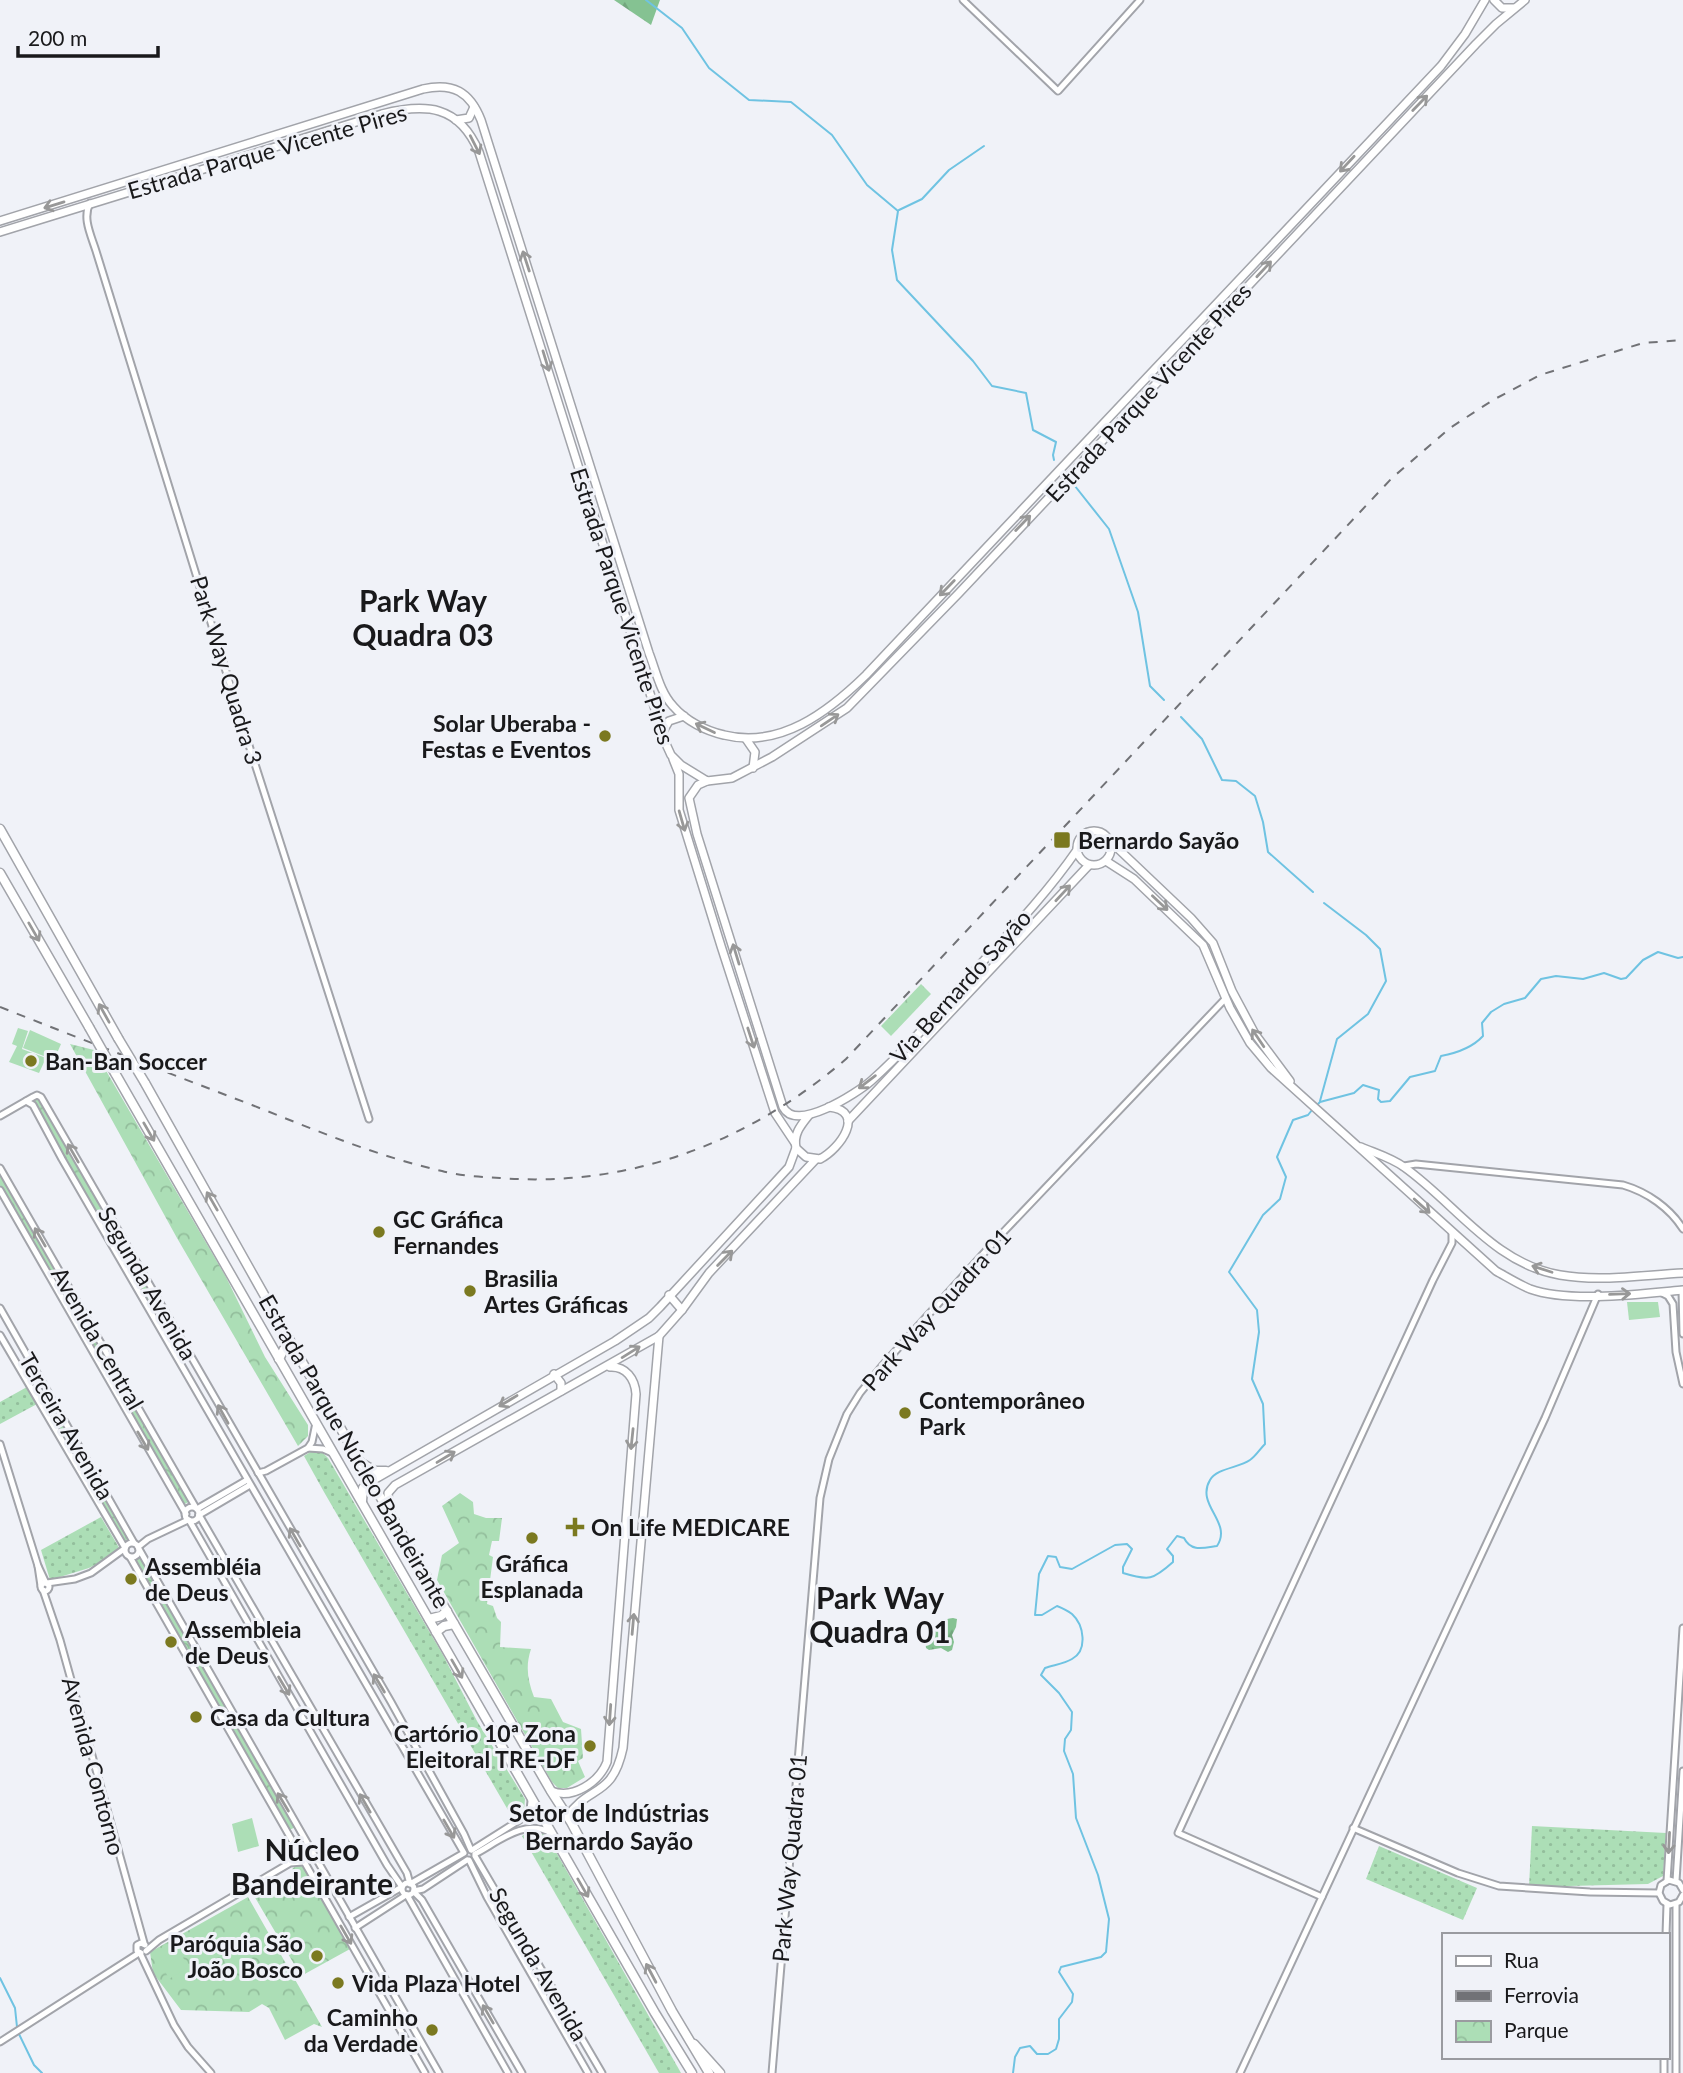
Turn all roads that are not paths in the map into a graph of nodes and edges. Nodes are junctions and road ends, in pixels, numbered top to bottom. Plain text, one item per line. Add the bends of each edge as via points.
1 (963, 0) edge
2 (1140, 0) edge
3 (1485, 0) edge
4 (1493, 0) edge
5 (1525, 0) edge
6 (1515, 8) junction
7 (423, 89) junction
8 (474, 106) junction
9 (426, 107) junction
10 (456, 120) junction
11 (205, 156) junction
12 (209, 166) junction
13 (91, 203) junction
14 (75, 209) junction
15 (87, 220) junction
16 (0, 222) edge
17 (0, 232) edge
18 (1280, 236) junction
19 (1288, 243) junction
20 (1272, 246) junction
21 (1279, 252) junction
22 (1001, 533) junction
23 (999, 549) junction
24 (983, 552) junction
25 (978, 571) junction
26 (684, 716) junction
27 (662, 733) junction
28 (746, 739) junction
29 (671, 755) junction
30 (752, 769) junction
31 (708, 780) junction
32 (0, 829) edge
33 (1110, 841) junction
34 (1077, 850) junction
35 (1106, 861) junction
36 (1089, 865) junction
37 (0, 873) edge
38 (1226, 998) junction
39 (1298, 1093) junction
40 (35, 1096) junction
41 (26, 1101) junction
42 (33, 1105) junction
43 (828, 1107) junction
44 (809, 1115) junction
45 (0, 1116) edge
46 (369, 1119) dead end
47 (848, 1121) junction
48 (796, 1145) junction
49 (1356, 1145) junction
50 (816, 1159) junction
51 (1404, 1166) junction
52 (0, 1168) edge
53 (1395, 1181) junction
54 (0, 1190) edge
55 (113, 1222) junction
56 (117, 1228) junction
57 (1683, 1229) edge
58 (104, 1231) junction
59 (1456, 1241) junction
60 (1683, 1273) edge
61 (1683, 1290) edge
62 (1659, 1292) junction
63 (1598, 1294) junction
64 (670, 1295) junction
65 (1589, 1295) junction
66 (158, 1300) junction
67 (1592, 1306) junction
68 (148, 1307) junction
69 (0, 1308) edge
70 (682, 1310) junction
71 (165, 1312) junction
72 (155, 1319) junction
73 (1683, 1334) edge
74 (0, 1335) edge
75 (659, 1336) junction
76 (294, 1348) junction
77 (104, 1349) junction
78 (94, 1355) junction
79 (279, 1359) junction
80 (567, 1367) junction
81 (606, 1367) junction
82 (554, 1374) junction
83 (577, 1382) junction
84 (44, 1384) junction
85 (1683, 1384) edge
86 (33, 1391) junction
87 (561, 1391) junction
88 (652, 1412) junction
89 (635, 1413) junction
90 (316, 1423) junction
91 (0, 1444) edge
92 (308, 1448) junction
93 (333, 1453) junction
94 (362, 1464) junction
95 (400, 1466) junction
96 (386, 1471) junction
97 (260, 1476) junction
98 (407, 1479) junction
99 (372, 1480) junction
100 (249, 1483) junction
101 (645, 1497) junction
102 (628, 1498) junction
103 (362, 1503) junction
104 (389, 1511) junction
105 (198, 1512) junction
106 (626, 1516) junction
107 (187, 1517) junction
108 (641, 1519) junction
109 (137, 1546) junction
110 (127, 1552) junction
111 (45, 1586) junction
112 (328, 1594) junction
113 (318, 1600) junction
114 (334, 1604) junction
115 (323, 1610) junction
116 (447, 1611) junction
117 (429, 1619) junction
118 (454, 1623) junction
119 (1683, 1628) edge
120 (436, 1632) junction
121 (270, 1637) junction
122 (261, 1646) junction
123 (277, 1649) junction
124 (266, 1655) junction
125 (614, 1669) junction
126 (629, 1670) junction
127 (613, 1681) junction
128 (628, 1686) junction
129 (229, 1707) junction
130 (219, 1714) junction
131 (236, 1718) junction
132 (1680, 1719) edge
133 (225, 1724) junction
134 (416, 1746) junction
135 (404, 1753) junction
136 (420, 1754) junction
137 (409, 1760) junction
138 (345, 1768) junction
139 (1683, 1771) edge
140 (349, 1775) junction
141 (337, 1778) junction
142 (592, 1782) junction
143 (551, 1791) junction
144 (597, 1793) junction
145 (531, 1797) junction
146 (567, 1817) junction
147 (298, 1827) junction
148 (507, 1827) junction
149 (1353, 1828) junction
150 (551, 1833) junction
151 (511, 1834) junction
152 (289, 1835) junction
153 (305, 1840) junction
154 (295, 1847) junction
155 (464, 1853) junction
156 (473, 1853) junction
157 (468, 1860) junction
158 (303, 1862) junction
159 (290, 1863) junction
160 (1667, 1881) junction
161 (1676, 1881) junction
162 (410, 1884) junction
163 (402, 1887) junction
164 (414, 1891) junction
165 (1683, 1892) edge
166 (1659, 1893) junction
167 (406, 1895) junction
168 (1321, 1897) junction
169 (1676, 1903) junction
170 (1667, 1904) junction
171 (356, 1912) junction
172 (349, 1917) junction
173 (362, 1922) junction
174 (355, 1928) junction
175 (1666, 1933) edge
176 (446, 1942) junction
177 (435, 1948) junction
178 (141, 1949) junction
179 (371, 1952) junction
180 (359, 1959) junction
181 (376, 1961) junction
182 (364, 1967) junction
183 (545, 1974) junction
184 (534, 1979) junction
185 (551, 1983) junction
186 (539, 1988) junction
187 (663, 2026) junction
188 (684, 2032) junction
189 (2, 2040) edge
190 (426, 2051) junction
191 (415, 2057) junction
192 (432, 2061) junction
193 (421, 2066) junction
194 (211, 2073) edge
195 (425, 2073) edge
196 (439, 2073) edge
197 (508, 2073) edge
198 (522, 2073) edge
199 (588, 2073) edge
200 (602, 2073) edge
201 (687, 2073) edge
202 (692, 2073) edge
203 (709, 2073) edge
204 (720, 2073) edge
205 (772, 2073) edge
206 (1240, 2073) edge
207 (1675, 2073) edge

1 - 2 street via 1058,91
3 -> 18 main road, Estrada Parque Vicente Pires via 1441,66
4 - 6 main road via 1502,8
5 - 6 main road, Estrada Parque Vicente Pires
19 -> 6 main road, Estrada Parque Vicente Pires
7 - 8 main road, Estrada Parque Vicente Pires via 446,86 462,93
7 - 9 main road
7 - 11 main road, Estrada Parque Vicente Pires
8 - 10 main road via 469,118
26 -> 8 main road, Estrada Parque Vicente Pires via 663,692 649,653
9 - 10 main road, Estrada Parque Vicente Pires
9 - 12 main road, Estrada Parque Vicente Pires via 360,120
10 -> 27 main road, Estrada Parque Vicente Pires via 479,152
11 - 12 main road
11 -> 16 main road, Estrada Parque Vicente Pires
12 - 13 main road, Estrada Parque Vicente Pires
13 - 14 main road, Estrada Parque Vicente Pires
13 - 15 street
14 - 15 street
14 - 17 main road, Estrada Parque Vicente Pires
15 - 46 street, Park Way Quadra 3
18 - 19 main road
18 - 20 main road, Estrada Parque Vicente Pires
19 - 21 main road, Estrada Parque Vicente Pires
20 - 21 main road
20 - 22 main road, Estrada Parque Vicente Pires
23 -> 21 main road, Estrada Parque Vicente Pires
22 - 23 main road via 996,543
22 - 24 main road, Estrada Parque Vicente Pires
23 - 25 main road, Estrada Parque Vicente Pires
24 - 25 main road via 986,557
24 -> 28 main road, Estrada Parque Vicente Pires via 840,700 796,727
30 -> 25 main road, Estrada Parque Vicente Pires via 847,708
26 - 27 main road via 669,721
28 -> 26 main road, Estrada Parque Vicente Pires via 713,733
27 - 29 main road, Estrada Parque Vicente Pires
28 - 30 main road via 755,752
29 - 31 main road, Estrada Parque Vicente Pires
29 -> 48 main road via 679,774 679,810 737,998 775,1113
30 - 31 main road, Estrada Parque Vicente Pires via 732,778
44 -> 31 main road via 791,1116 783,1107 697,834 690,798 698,785
76 -> 32 highway, Estrada Parque Núcleo Bandeirante, bridge
33 - 34 main road via 1098,831 1090,831 1078,842
33 - 35 main road
39 -> 33 main road via 1255,1034 1213,943
34 - 36 main road
34 -> 43 main road, Via Bernardo Sayão via 1058,877 887,1065 868,1083
35 - 36 main road
35 -> 38 main road via 1134,879 1203,945
47 -> 36 main road
37 -> 79 highway, Estrada Parque Núcleo Bandeirante, bridge
38 - 39 main road via 1260,1056
38 - 205 street, Park Way Quadra 01 via 882,1366 860,1392 839,1432 820,1498
39 - 49 main road
40 - 41 street
40 - 42 street, Segunda Avenida
55 -> 40 street, Segunda Avenida via 41,1097
41 - 42 street
41 - 45 street
42 - 58 street, Segunda Avenida
43 - 44 main road
43 - 47 main road via 838,1108
44 - 48 main road via 800,1126
47 - 50 main road via 840,1144
48 - 50 main road via 806,1157
48 - 64 main road via 789,1167
49 - 51 main road
49 - 53 main road
70 -> 50 main road via 709,1273
51 - 53 main road
51 - 57 street via 1623,1185 1667,1209
60 -> 51 main road via 1560,1275 1521,1262 1486,1239
77 -> 52 street, Avenida Central
53 -> 59 main road
54 - 78 street, Avenida Central
55 - 56 street, Segunda Avenida
55 - 58 street
56 - 58 street
56 - 66 street, Segunda Avenida
58 - 68 street, Segunda Avenida
59 - 65 main road via 1496,1271 1532,1289
59 - 168 street via 1423,1301 1178,1833
61 - 62 main road
61 - 73 street
63 -> 62 main road
62 - 85 street via 1673,1304
63 - 65 main road
63 - 67 street
64 - 70 main road
64 - 80 main road via 624,1336
65 - 67 street
66 - 68 street
66 - 71 street, Segunda Avenida
67 - 149 street via 1545,1418
68 - 72 street, Segunda Avenida
69 - 84 street, Terceira Avenida
70 - 75 main road
71 - 72 street
97 -> 71 street, Segunda Avenida
72 - 100 street, Segunda Avenida
74 - 86 street, Terceira Avenida
81 -> 75 main road
75 - 88 main road
76 - 79 highway via 284,1349
76 - 94 highway, Estrada Parque Núcleo Bandeirante
77 - 78 street
77 - 105 street, Avenida Central
78 -> 107 street, Avenida Central
79 - 90 highway, Estrada Parque Núcleo Bandeirante
80 - 82 main road
80 - 83 main road via 569,1378
81 - 83 main road
81 - 89 main road via 620,1368 634,1380
82 - 87 main road
82 -> 95 main road
83 - 87 main road
84 - 86 street
84 - 109 street, Terceira Avenida
86 - 110 street, Terceira Avenida
98 -> 87 main road
88 - 89 main road via 640,1408
88 - 101 main road
89 -> 102 main road
90 - 92 street
90 - 93 highway, Estrada Parque Núcleo Bandeirante
91 - 111 street, Avenida Contorno
92 - 93 street
92 - 97 street
93 - 103 highway, Estrada Parque Núcleo Bandeirante
94 - 96 highway
94 - 99 highway, Estrada Parque Núcleo Bandeirante
95 - 96 main road
95 - 98 main road
96 - 99 main road
97 - 100 street via 259,1485
97 - 100 street via 251,1473
112 -> 97 street, Segunda Avenida
98 - 104 main road via 388,1493
99 - 103 highway via 363,1488
99 - 104 highway, Estrada Parque Núcleo Bandeirante
100 - 105 street
100 - 113 street, Segunda Avenida
101 - 102 main road via 636,1502
101 - 108 main road
102 - 106 main road
103 - 117 highway, Estrada Parque Núcleo Bandeirante
104 - 116 highway, Estrada Parque Núcleo Bandeirante
105 - 107 street via 196,1520
105 - 107 street via 190,1508
105 - 121 street, Avenida Central
106 - 108 main road via 631,1512
106 - 125 main road
107 - 109 street
107 - 122 street, Avenida Central
126 -> 108 main road
109 - 110 street via 127,1544
109 - 110 street via 136,1555
109 - 129 street, Terceira Avenida
110 - 111 street via 91,1573
110 - 130 street, Terceira Avenida
111 - 178 street, Avenida Contorno
112 - 113 street
112 - 114 street, Segunda Avenida
113 - 115 street, Segunda Avenida
114 - 115 street
134 -> 114 street, Segunda Avenida
115 - 135 street, Segunda Avenida
116 - 117 highway
116 - 118 highway, Estrada Parque Núcleo Bandeirante
117 - 120 highway, Estrada Parque Núcleo Bandeirante
118 - 120 highway
118 - 143 highway, Estrada Parque Núcleo Bandeirante
119 - 132 street
120 -> 145 highway, Estrada Parque Núcleo Bandeirante
121 - 122 street via 269,1643
121 - 123 street, Avenida Central
122 - 124 street, Avenida Central
123 - 124 street
123 - 138 street, Avenida Central
124 -> 141 street, Avenida Central
125 - 126 main road
125 - 127 main road
126 - 128 main road
127 - 128 main road
127 -> 142 main road via 607,1762
128 - 144 main road via 621,1758 609,1783
129 - 130 street
129 - 131 street, Terceira Avenida
130 - 133 street, Terceira Avenida
131 - 133 street
147 -> 131 street, Terceira Avenida
132 -> 160 street
133 - 152 street, Terceira Avenida
134 - 135 street
134 - 136 street, Segunda Avenida
135 - 137 street, Segunda Avenida
136 - 137 street
136 - 156 street, Segunda Avenida
137 -> 155 street, Segunda Avenida
138 - 140 street, Avenida Central
138 - 141 street
139 - 161 street
140 - 141 street
162 -> 140 street, Avenida Central
141 - 163 street, Avenida Central
142 - 143 main road via 566,1794
142 - 144 main road via 590,1787
143 - 146 highway, Estrada Parque Núcleo Bandeirante
144 - 146 main road via 575,1806
145 - 148 street via 528,1813
145 - 150 highway, Estrada Parque Núcleo Bandeirante
188 -> 146 highway, Estrada Parque Núcleo Bandeirante
147 - 152 street
147 - 153 street, Terceira Avenida
148 - 151 street
148 - 156 street
149 - 166 street via 1499,1886
149 - 168 street
150 - 151 street via 533,1827
150 -> 187 highway, Estrada Parque Núcleo Bandeirante
151 - 156 street
152 - 154 street, Terceira Avenida
153 - 154 street via 300,1839
153 - 172 street, Terceira Avenida
154 - 158 street, Terceira Avenida
154 - 159 street
155 - 156 street
155 - 157 street, Segunda Avenida
155 - 162 street
156 - 157 street
156 - 183 street, Segunda Avenida
157 - 164 street
157 - 184 street, Segunda Avenida
158 - 159 street
158 -> 180 street, Terceira Avenida
159 - 178 street
160 - 161 street
160 - 166 street
161 - 165 street
162 - 163 street
162 - 164 street, Avenida Central
163 - 167 street, Avenida Central
163 - 171 street
164 - 167 street
164 - 176 street
165 - 169 street
166 - 170 street
167 - 173 street
167 - 177 street
168 - 206 street
169 - 170 street
169 - 207 street
170 - 175 street
171 - 172 street
171 - 173 street
172 - 174 street, Terceira Avenida
173 - 174 street
174 - 179 street, Terceira Avenida
176 - 177 street
198 -> 176 street
177 - 197 street
178 - 189 street
178 - 194 street, Avenida Contorno via 179,2033
179 - 180 street
179 - 181 street, Terceira Avenida
180 - 182 street, Terceira Avenida
181 - 182 street
181 - 190 street, Terceira Avenida
182 - 191 street, Terceira Avenida
183 - 184 street
183 - 185 street, Segunda Avenida
184 - 186 street, Segunda Avenida
185 - 186 street
185 - 200 street, Segunda Avenida
186 - 199 street, Segunda Avenida
187 - 201 highway
187 - 202 highway, Estrada Parque Núcleo Bandeirante
188 - 203 highway, Estrada Parque Núcleo Bandeirante
188 - 204 highway
190 - 191 street
190 - 192 street, Terceira Avenida
191 - 193 street, Terceira Avenida
192 - 193 street
192 - 196 street, Terceira Avenida
193 - 195 street, Terceira Avenida

